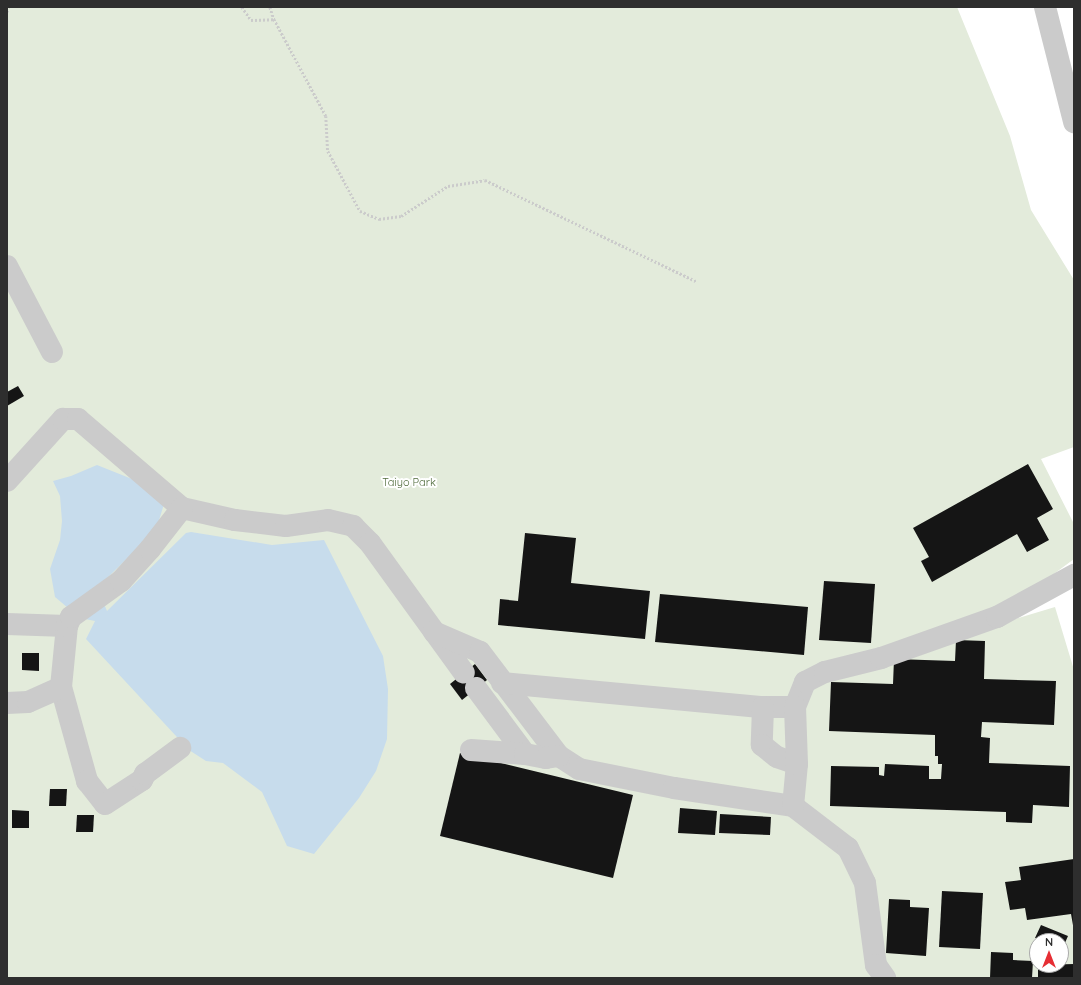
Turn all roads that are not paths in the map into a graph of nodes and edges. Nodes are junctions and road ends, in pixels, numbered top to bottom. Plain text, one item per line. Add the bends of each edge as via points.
1 (1045, 7) edge
2 (1074, 122) edge
3 (7, 266) edge
4 (52, 352) dead end
5 (7, 481) edge
6 (182, 508) junction
7 (1074, 575) edge
8 (69, 622) junction
9 (7, 624) edge
10 (434, 632) junction
11 (502, 683) junction
12 (61, 687) junction
13 (7, 703) edge
14 (763, 707) junction
15 (795, 707) junction
16 (180, 748) dead end
17 (470, 750) dead end
18 (524, 754) junction
19 (559, 756) junction
20 (797, 764) junction
21 (793, 806) junction
22 (886, 978) edge

1 - 2 street
3 - 4 street
5 - 6 street via 64,419 78,419
6 - 8 street via 150,549 121,580
6 - 10 street via 235,520 286,526 328,520 353,526 370,543
7 - 15 street via 997,617 881,658 825,672 805,682
8 - 9 street via 43,627
8 - 12 street
10 - 11 street via 480,652
10 - 18 street
11 - 14 street
11 - 19 street
12 - 13 street via 28,702
12 - 16 street via 87,781 105,804 142,780 145,774
14 - 15 street
14 - 20 street via 762,745 777,757
15 - 20 street
17 - 18 street
18 - 19 street via 546,758
19 - 21 street via 579,769 674,788
20 - 21 street
21 - 22 street via 848,848 865,883 876,965

